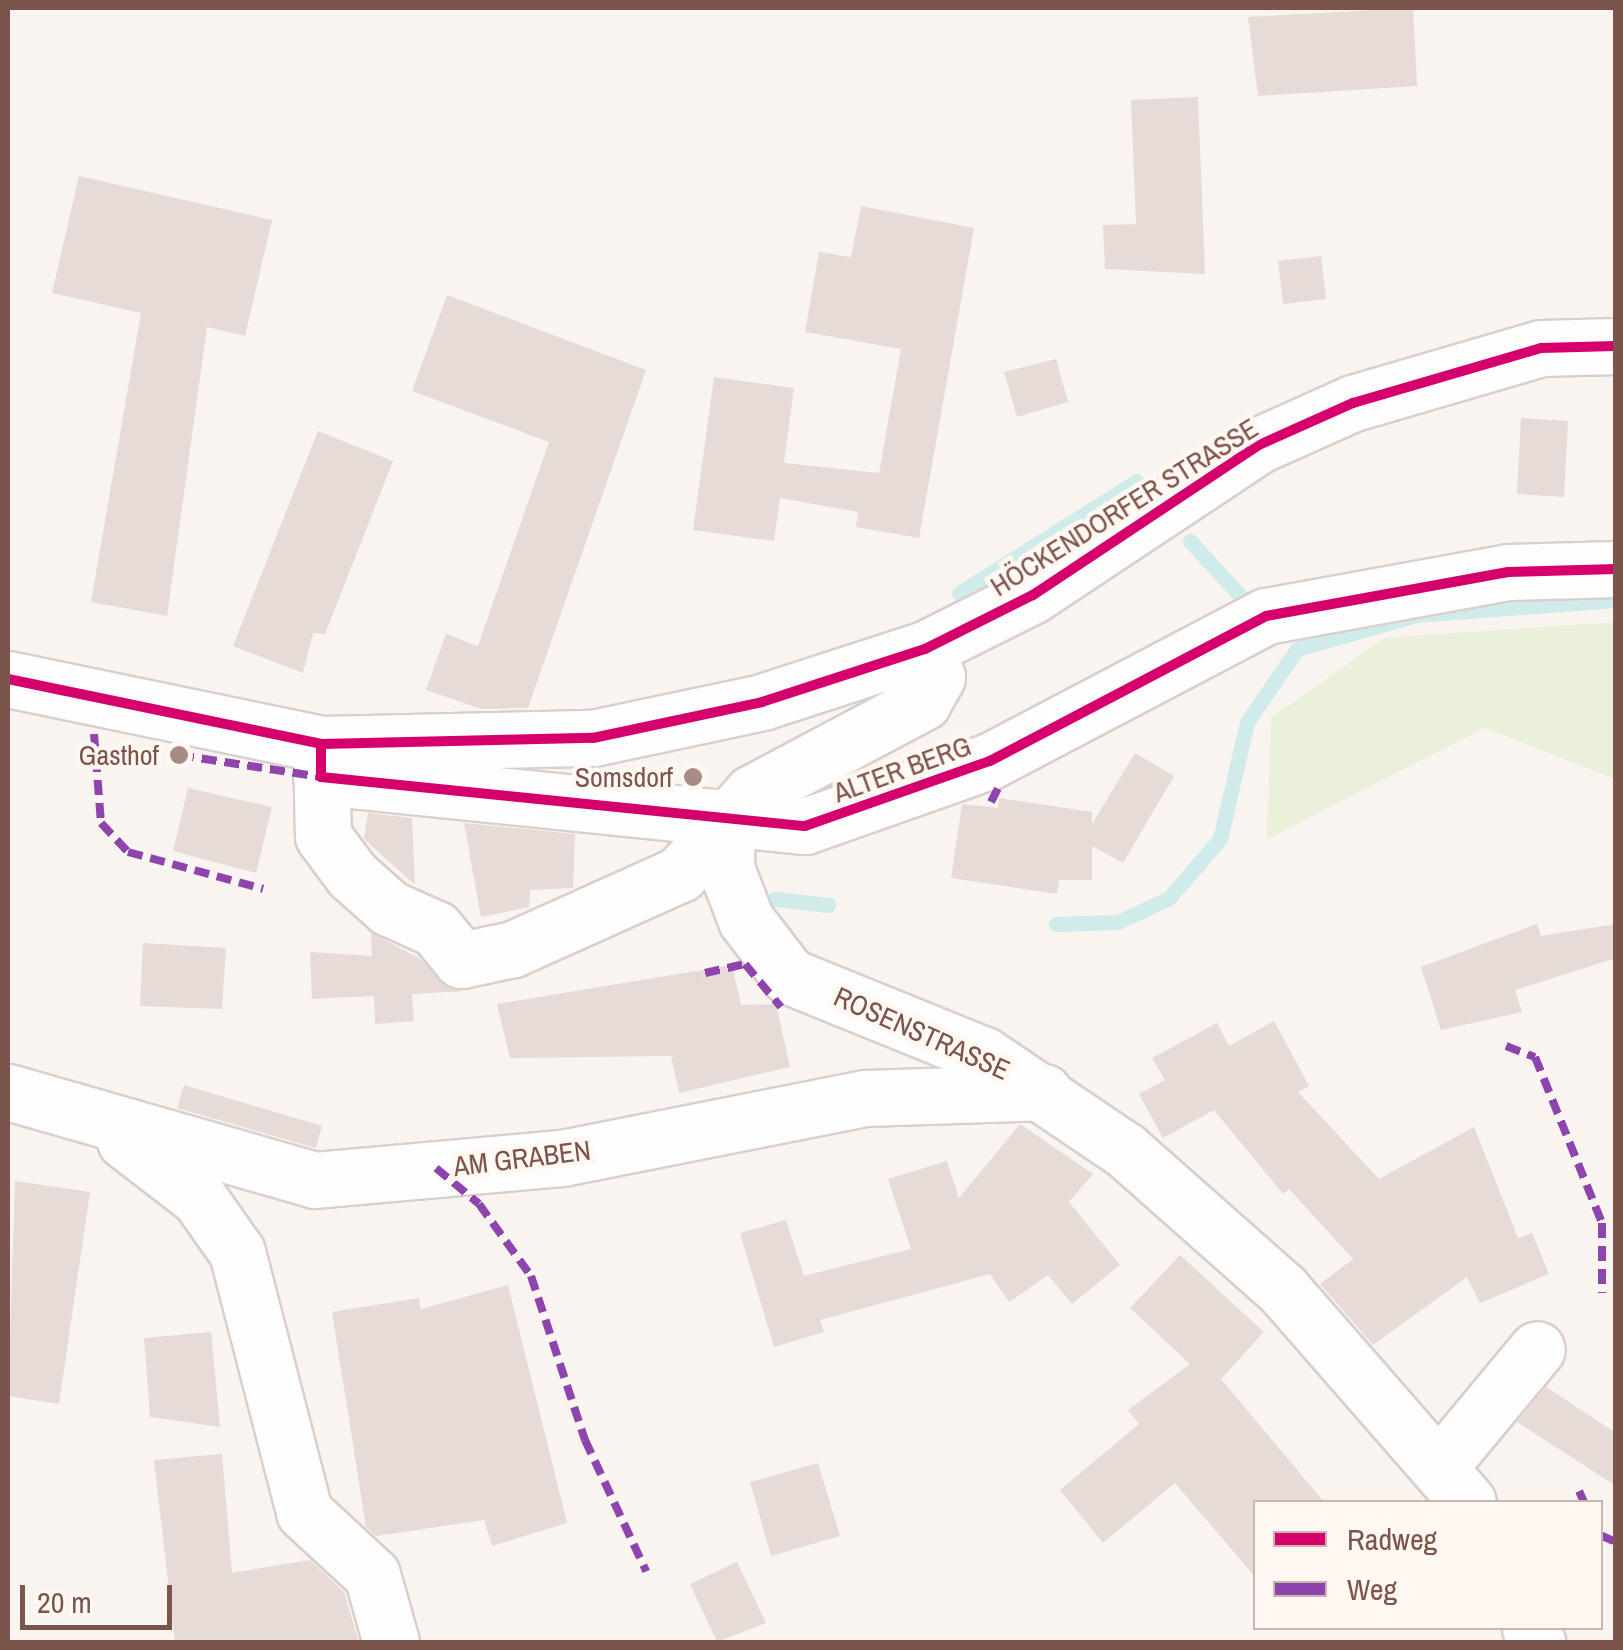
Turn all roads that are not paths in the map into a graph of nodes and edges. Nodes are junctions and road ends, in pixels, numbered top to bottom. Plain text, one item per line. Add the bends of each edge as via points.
1 (1616, 346) edge
2 (1616, 570) edge
3 (925, 649) junction
4 (8, 678) edge
5 (321, 760) junction
6 (727, 820) junction
7 (8, 1092) edge
8 (1044, 1092) junction
9 (94, 1117) junction
10 (1537, 1349) dead end
11 (1454, 1485) edge
12 (391, 1642) edge

1 - 3 street, HÖCKENDORFER STRASSE via 1542,348 1337,410 1259,444 1033,596
2 - 6 street, ALTER BERG via 1508,572 1266,616 929,788 806,826
3 - 5 street, HÖCKENDORFER STRASSE via 762,702 593,738
3 - 6 street via 937,677 922,702 789,770
4 - 5 street, HÖCKENDORFER STRASSE
5 - 6 street, ALTER BERG
5 - 6 street via 323,836 352,875 389,908 436,929 461,960 635,899 680,874
6 - 8 street, ROSENSTRASSE via 726,868 746,920 789,976 984,1055
7 - 9 street, AM GRABEN
8 - 9 street, AM GRABEN via 866,1098 562,1158 315,1180
8 - 11 street, ROSENSTRASSE via 1158,1176 1283,1290
9 - 12 street via 199,1198 237,1252 304,1512 372,1575
10 - 11 street

